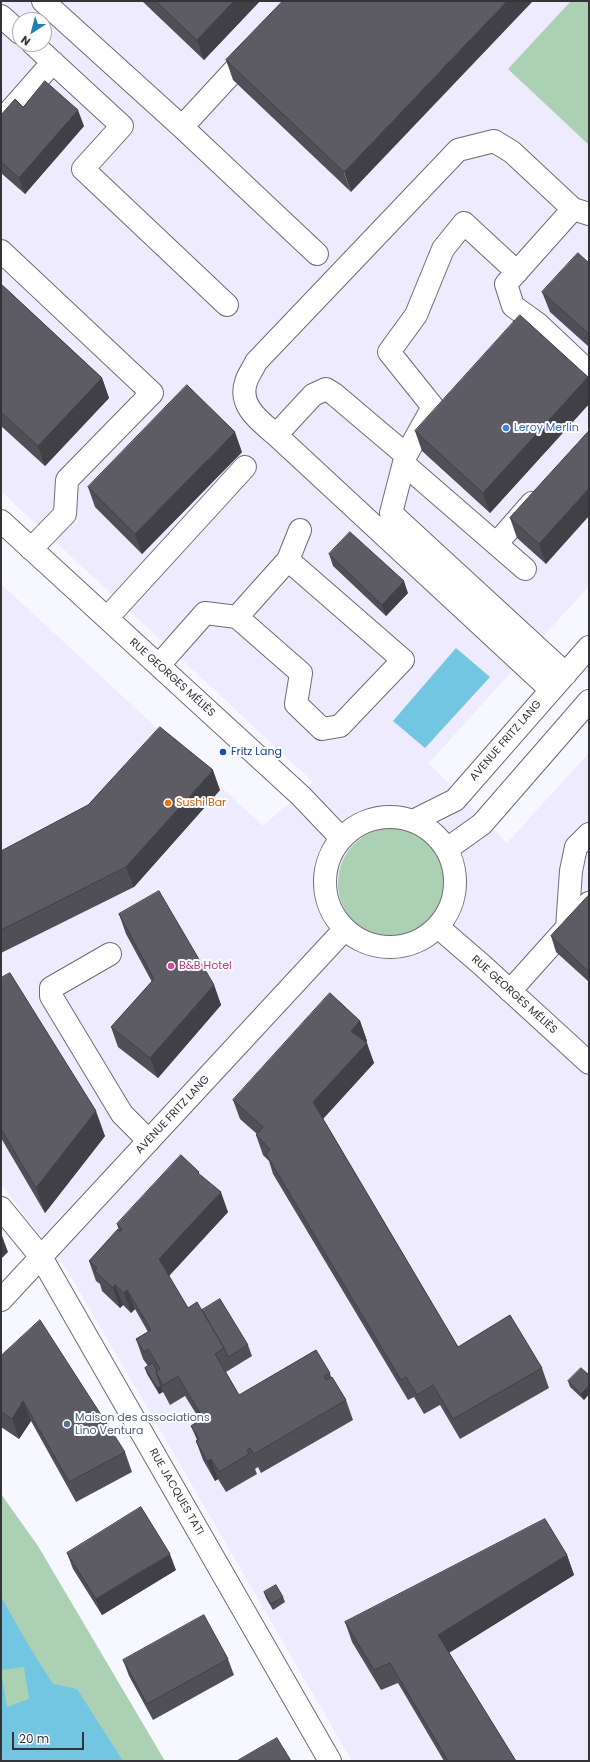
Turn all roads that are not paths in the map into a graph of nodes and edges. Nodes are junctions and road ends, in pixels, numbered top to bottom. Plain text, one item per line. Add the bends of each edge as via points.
1 (43, 1) edge
2 (1, 16) edge
3 (12, 26) edge
4 (266, 35) edge
5 (41, 52) edge
6 (52, 62) junction
7 (1, 121) edge
8 (182, 127) junction
9 (581, 211) edge
10 (1, 251) edge
11 (317, 254) dead end
12 (517, 272) junction
13 (227, 304) dead end
14 (589, 372) edge
15 (276, 435) junction
16 (405, 460) junction
17 (245, 467) dead end
18 (543, 491) edge
19 (1, 521) edge
20 (300, 530) dead end
21 (497, 543) junction
22 (31, 549) junction
23 (288, 560) junction
24 (525, 569) dead end
25 (237, 617) junction
26 (106, 618) junction
27 (589, 647) edge
28 (159, 665) junction
29 (566, 674) junction
30 (551, 690) junction
31 (589, 701) edge
32 (413, 821) junction
33 (589, 834) edge
34 (341, 838) junction
35 (447, 849) junction
36 (589, 903) edge
37 (438, 928) junction
38 (567, 928) junction
39 (344, 930) junction
40 (110, 954) dead end
41 (510, 990) junction
42 (589, 1063) edge
43 (149, 1141) junction
44 (1, 1208) edge
45 (41, 1257) junction
46 (1, 1300) edge
47 (330, 1761) edge

1 - 8 street
2 - 3 street
4 - 8 street
5 - 6 street
6 - 7 street
6 - 13 street via 122,126 83,169
8 - 11 street
9 - 12 street
9 - 15 street via 512,152 494,141 458,150 256,362 245,383 245,401 255,418
10 - 22 street via 152,393 67,480 64,514
12 - 14 street via 506,284 513,306 538,324
12 - 16 street via 464,223 443,249 416,315 389,352 433,407
15 - 16 street via 313,395 326,389
15 - 30 street
16 - 21 street
16 - 29 street via 391,513
17 - 26 street
18 - 21 street
19 - 22 street, RUE GEORGES MÉLIÈS
20 - 23 street
21 - 24 street
22 - 26 street, RUE GEORGES MÉLIÈS
23 - 25 street
23 - 25 street via 403,660 340,726 322,729 296,704 301,673
25 - 28 street via 206,613
26 - 28 street, RUE GEORGES MÉLIÈS
27 - 29 street, AVENUE FRITZ LANG
28 - 34 street, RUE GEORGES MÉLIÈS via 301,796
29 - 30 street, AVENUE FRITZ LANG
30 - 32 street, AVENUE FRITZ LANG via 455,800
31 - 35 street via 482,824
32 - 34 street via 394,816 374,818 356,825
32 - 35 street via 432,832
33 - 38 street via 576,847 571,871
34 - 39 street via 330,854 324,874 325,894 332,914
35 - 37 street via 454,869 455,890 450,910
36 - 38 street
37 - 39 street via 422,940 402,947 381,948 362,942
37 - 41 street, RUE GEORGES MÉLIÈS
38 - 41 street
39 - 43 street, AVENUE FRITZ LANG
40 - 43 street via 51,988 51,996 122,1114
41 - 42 street, RUE GEORGES MÉLIÈS
43 - 45 street, AVENUE FRITZ LANG
44 - 45 street, RUE JACQUES TATI
45 - 46 street, AVENUE FRITZ LANG
45 - 47 street, RUE JACQUES TATI

